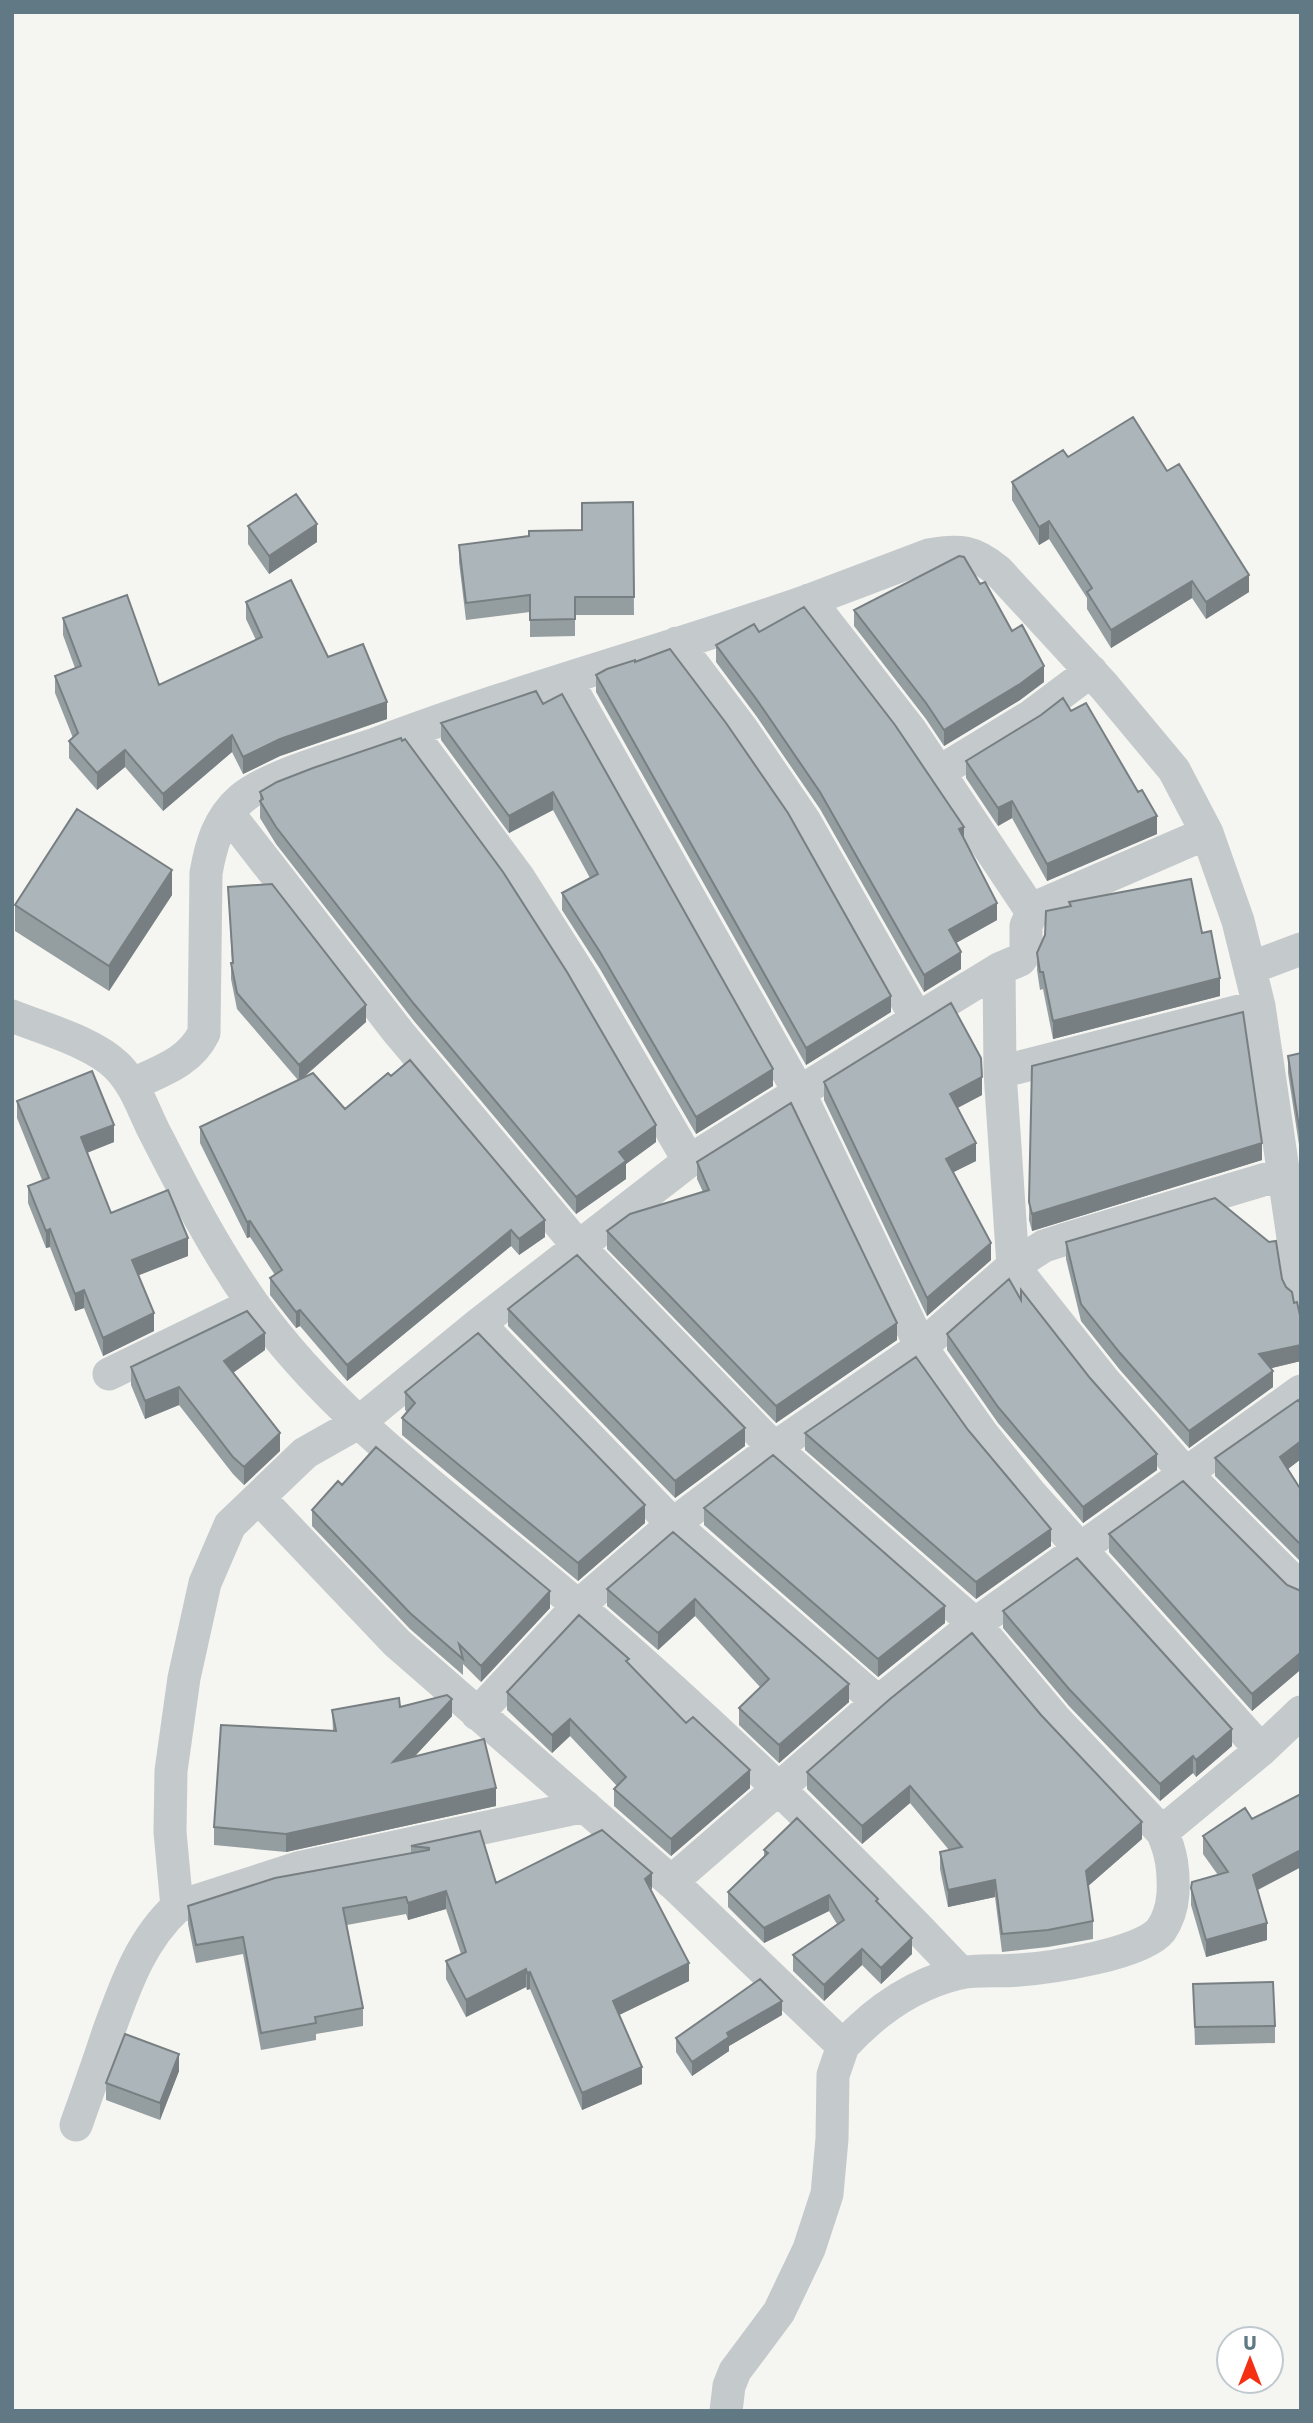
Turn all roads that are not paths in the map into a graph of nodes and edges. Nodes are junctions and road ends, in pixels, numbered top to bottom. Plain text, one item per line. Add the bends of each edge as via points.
1 (809, 600) junction
2 (677, 643) junction
3 (1091, 671) junction
4 (566, 678) junction
5 (410, 731) junction
6 (939, 772) junction
7 (228, 813) junction
8 (1207, 833) junction
9 (1032, 912) junction
10 (1301, 949) edge
11 (1250, 968) junction
12 (999, 969) junction
13 (1259, 1006) junction
14 (12, 1016) edge
15 (917, 1019) junction
16 (1000, 1072) junction
17 (133, 1084) junction
18 (799, 1092) junction
19 (689, 1161) junction
20 (1283, 1174) junction
21 (578, 1246) junction
22 (1013, 1266) junction
23 (1301, 1292) edge
24 (253, 1304) junction
25 (479, 1324) junction
26 (921, 1347) junction
27 (109, 1374) dead end
28 (1301, 1391) edge
29 (358, 1423) junction
30 (774, 1448) junction
31 (1186, 1474) junction
32 (259, 1498) junction
33 (673, 1524) junction
34 (1081, 1548) junction
35 (1301, 1589) edge
36 (578, 1606) junction
37 (975, 1624) junction
38 (878, 1702) junction
39 (1301, 1712) edge
40 (477, 1714) junction
41 (1261, 1750) junction
42 (779, 1787) junction
43 (585, 1806) junction
44 (1162, 1832) junction
45 (671, 1882) junction
46 (177, 1907) junction
47 (961, 1973) junction
48 (843, 2046) junction
49 (76, 2125) dead end
50 (726, 2411) edge

1 - 2 street
1 - 3 street via 929,555 965,552 998,570
1 - 6 street
2 - 4 street
2 - 15 street via 804,820
3 - 6 street via 1031,716
3 - 8 street via 1174,771
4 - 5 street
4 - 18 street
5 - 7 street via 275,780 243,797
5 - 19 street via 519,878
6 - 9 street
7 - 17 street via 213,840 206,873 204,1033 178,1063
7 - 21 street via 399,1034
8 - 9 street via 1063,893
8 - 11 street
9 - 12 street via 1026,926 1025,955
10 - 11 street
11 - 13 street
12 - 15 street
12 - 16 street
13 - 16 street
13 - 20 street
14 - 17 street via 97,1051
15 - 18 street
16 - 22 street
17 - 24 street via 205,1229
18 - 19 street
18 - 26 street
19 - 21 street
20 - 22 street via 1044,1246
20 - 23 street
21 - 25 street
21 - 30 street
22 - 26 street
22 - 31 street
24 - 27 street
24 - 29 street
25 - 29 street
25 - 33 street
26 - 30 street
26 - 34 street via 983,1435
28 - 31 street
29 - 32 street via 305,1453
29 - 36 street
30 - 33 street
30 - 37 street
31 - 34 street
31 - 35 street
32 - 40 street via 397,1643
32 - 46 street via 230,1525 205,1583 184,1678 172,1771 170,1832
33 - 36 street
33 - 38 street
34 - 37 street
34 - 41 street
36 - 40 street
36 - 42 street
37 - 38 street
37 - 44 street via 1055,1719
38 - 42 street
39 - 41 street
40 - 43 street
41 - 44 street
42 - 45 street
42 - 47 street
43 - 45 street
43 - 46 street via 298,1868
44 - 47 street via 1171,1851 1172,1899 1161,1930 1150,1940 1077,1961
45 - 48 street
46 - 49 street via 136,1960
47 - 48 street via 894,2001 864,2022
48 - 50 street via 833,2074 827,2194 809,2249 779,2312 735,2371

